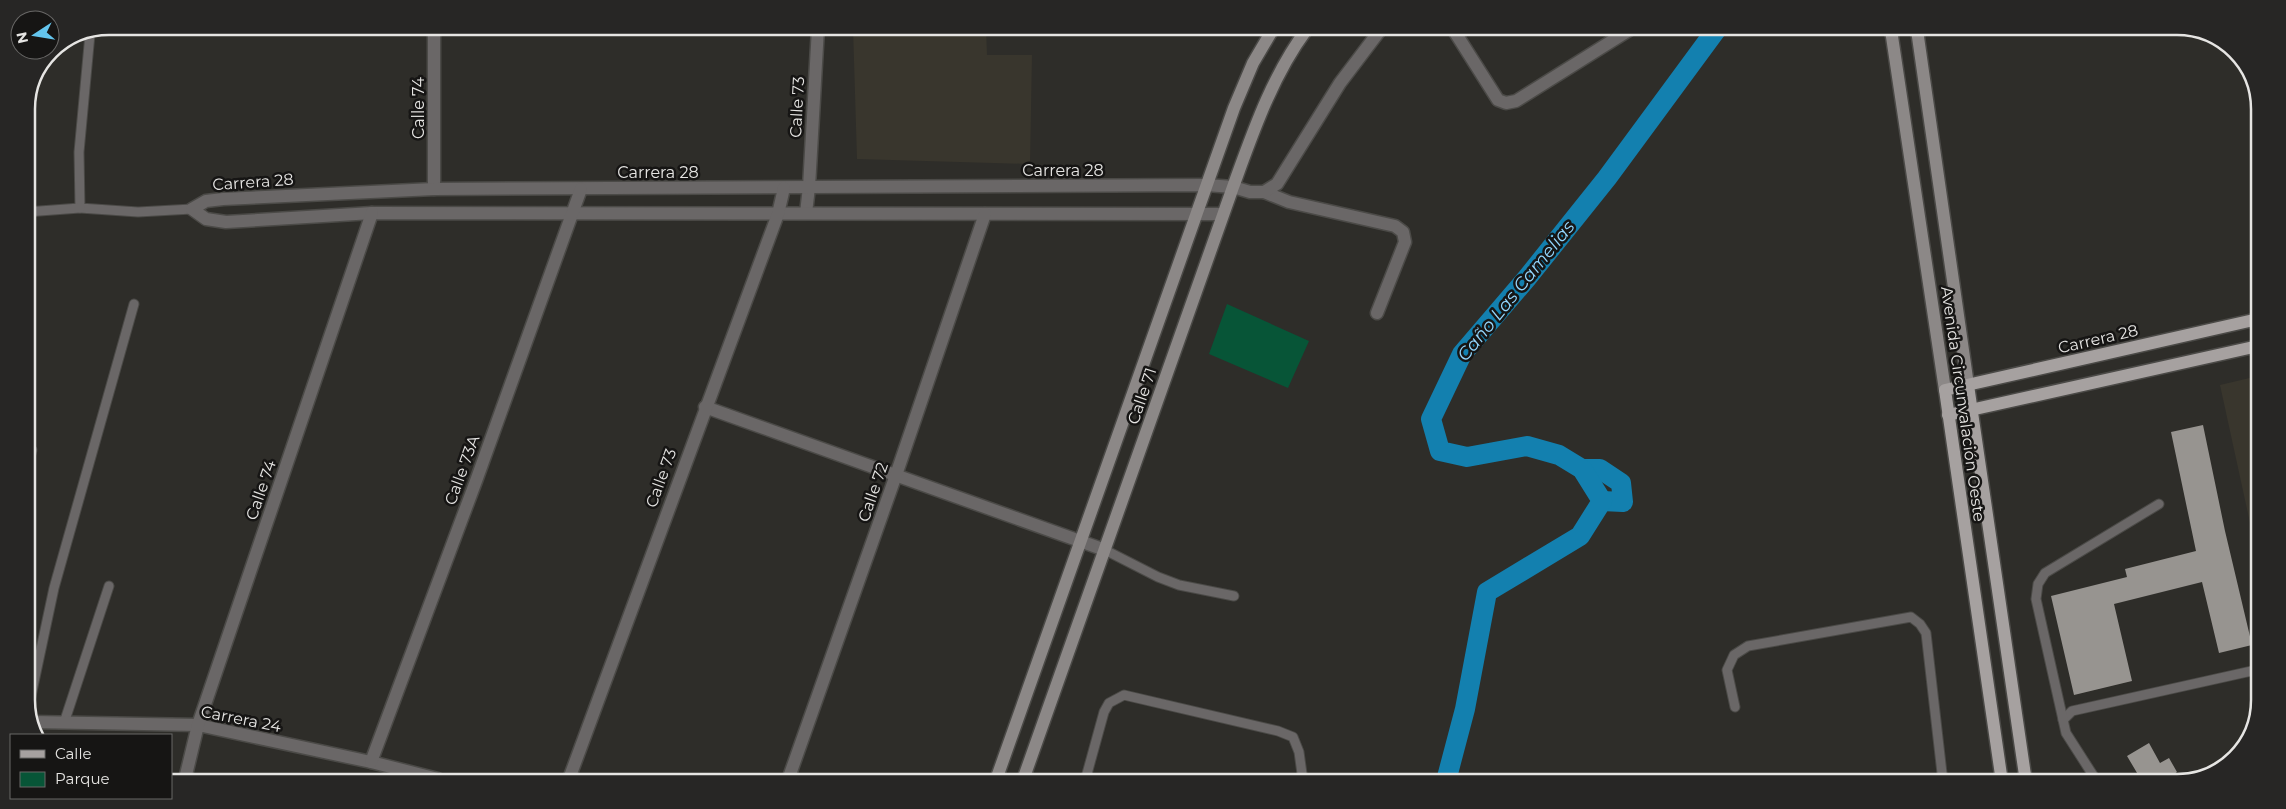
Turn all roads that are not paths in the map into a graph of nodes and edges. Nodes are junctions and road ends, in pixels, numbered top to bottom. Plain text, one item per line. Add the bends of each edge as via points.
1 (434, 35) edge
2 (818, 35) edge
3 (1269, 35) edge
4 (1303, 35) edge
5 (1376, 35) edge
6 (1457, 35) edge
7 (1621, 35) edge
8 (1892, 35) edge
9 (1917, 35) edge
10 (90, 38) edge
11 (1206, 185) junction
12 (809, 187) junction
13 (1233, 187) junction
14 (784, 188) junction
15 (434, 189) junction
16 (581, 189) junction
17 (1264, 192) junction
18 (80, 208) junction
19 (192, 209) junction
20 (35, 211) edge
21 (372, 213) junction
22 (574, 213) junction
23 (806, 213) junction
24 (778, 214) junction
25 (985, 214) junction
26 (1197, 214) junction
27 (1223, 214) junction
28 (134, 304) dead end
29 (1377, 313) dead end
30 (2251, 321) edge
31 (2251, 348) edge
32 (1968, 385) junction
33 (1945, 390) junction
34 (705, 407) junction
35 (1972, 408) junction
36 (1948, 414) junction
37 (896, 475) junction
38 (2159, 504) dead end
39 (1080, 541) junction
40 (1105, 550) junction
41 (109, 586) dead end
42 (1234, 596) dead end
43 (2251, 671) edge
44 (35, 677) edge
45 (1735, 707) dead end
46 (2063, 720) junction
47 (38, 722) edge
48 (64, 724) junction
49 (198, 725) junction
50 (107, 730) edge
51 (371, 762) junction
52 (186, 774) edge
53 (418, 774) edge
54 (571, 774) edge
55 (790, 774) edge
56 (998, 774) edge
57 (1025, 774) edge
58 (1087, 774) edge
59 (1302, 774) edge
60 (1943, 774) edge
61 (2001, 774) edge
62 (2025, 774) edge
63 (2092, 774) edge

1 - 15 street, Calle 74
2 - 12 street, Calle 73
3 - 11 main road, Calle 71 via 1253,63
4 - 13 main road, Calle 71 via 1278,75
5 - 17 street via 1340,83 1277,184
6 - 7 street via 1498,100 1506,103 1516,101
8 - 33 main road, Avenida Circunvalación Oeste
9 - 32 main road, Avenida Circunvalación Oeste
10 - 18 lane via 80,152
11 - 12 street, Carrera 28
11 - 13 street, Carrera 28
11 - 26 main road, Calle 71
12 - 14 street, Carrera 28
12 - 23 street, Calle 73
13 - 17 street, Carrera 28
13 - 27 main road, Calle 71
14 - 16 street, Carrera 28
14 - 24 street, Calle 73
15 - 16 street, Carrera 28
15 - 19 street, Carrera 28 via 223,199 206,201
16 - 22 street, Calle 73A
17 - 29 street, Carrera 28 via 1289,202 1395,226 1403,232 1405,242
18 - 19 lane via 138,212
18 - 20 lane
19 - 21 street, Carrera 28 via 206,218 226,222
21 - 22 street, Carrera 28
21 - 49 street, Calle 74
22 - 24 street, Carrera 28
22 - 51 street, Calle 73A
23 - 24 street, Carrera 28
23 - 25 street, Carrera 28
24 - 34 street, Calle 73
25 - 26 street, Carrera 28
25 - 37 street, Calle 72
26 - 27 street, Carrera 28
26 - 39 main road, Calle 71
27 - 40 main road, Calle 71
28 - 44 lane via 54,588
30 - 32 main road, Carrera 28
31 - 35 main road
32 - 33 main road, Carrera 28
32 - 35 main road, Avenida Circunvalación Oeste
33 - 36 main road, Avenida Circunvalación Oeste
34 - 37 street
34 - 54 street, Calle 73
35 - 36 main road
35 - 62 main road, Avenida Circunvalación Oeste
36 - 61 main road, Avenida Circunvalación Oeste
37 - 39 street
37 - 55 street, Calle 72
38 - 46 lane via 2045,572 2038,584 2036,599
39 - 40 street
39 - 56 main road, Calle 71
40 - 42 lane via 1158,577
40 - 57 main road, Calle 71
41 - 48 lane
43 - 46 lane via 2072,711
45 - 60 lane via 1728,670 1734,654 1748,646 1911,617 1926,633
46 - 63 lane via 2066,733
47 - 48 street, Carrera 24
48 - 50 street, Carrera 24
49 - 50 street, Carrera 24
49 - 51 street, Carrera 24
49 - 52 street, Calle 74
51 - 53 street, Carrera 24
58 - 59 lane via 1104,712 1109,703 1124,695 1293,737

